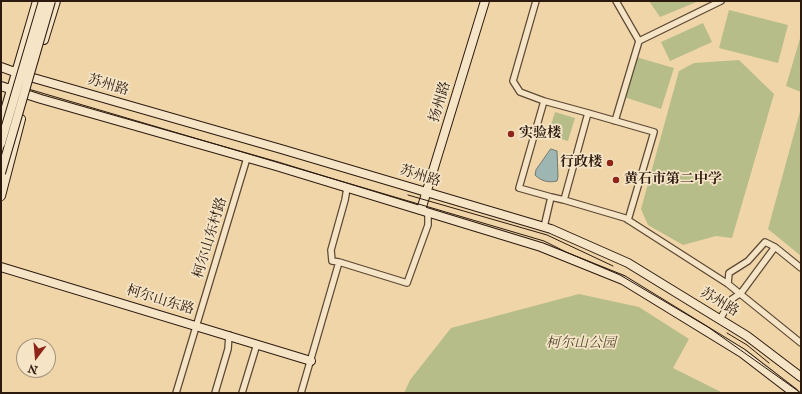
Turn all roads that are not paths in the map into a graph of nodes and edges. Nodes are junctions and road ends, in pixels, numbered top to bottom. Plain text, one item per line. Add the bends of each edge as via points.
1 (38, 1) edge
2 (43, 1) edge
3 (51, 1) edge
4 (56, 1) edge
5 (485, 1) edge
6 (536, 1) edge
7 (616, 1) edge
8 (721, 1) edge
9 (639, 41) junction
10 (1, 67) edge
11 (16, 73) junction
12 (32, 78) junction
13 (1, 86) edge
14 (11, 90) junction
15 (27, 95) junction
16 (544, 101) junction
17 (588, 113) junction
18 (615, 121) junction
19 (1, 124) edge
20 (1, 143) edge
21 (247, 158) junction
22 (1, 173) edge
23 (346, 188) junction
24 (427, 192) junction
25 (1, 196) edge
26 (551, 197) junction
27 (564, 200) junction
28 (424, 211) junction
29 (628, 220) junction
30 (544, 227) junction
31 (775, 247) junction
32 (339, 262) junction
33 (1, 267) edge
34 (801, 268) edge
35 (728, 284) junction
36 (740, 293) junction
37 (720, 319) junction
38 (197, 325) junction
39 (229, 335) junction
40 (801, 343) edge
41 (257, 344) junction
42 (310, 361) junction
43 (801, 377) edge
44 (176, 393) edge
45 (215, 393) edge
46 (242, 393) edge
47 (301, 393) edge
48 (794, 393) edge

1 - 11 main road
2 - 20 main road, bridge
3 - 22 main road, bridge
4 - 12 main road
5 - 24 main road, 扬州路
6 - 16 street via 513,82 520,92
7 - 9 street
8 - 9 street
9 - 18 street
10 - 11 main road, 苏州路
11 - 12 main road, 苏州路
11 - 14 main road
12 - 15 main road
12 - 24 main road, 苏州路
13 - 14 main road
14 - 15 main road
14 - 19 main road
15 - 21 main road
15 - 25 main road
16 - 17 street
16 - 26 street via 519,188
17 - 18 street
17 - 27 street
18 - 29 street via 654,132
21 - 23 main road
21 - 38 street, 柯尔山东村路
23 - 28 main road
23 - 32 street via 345,200 330,250 332,261
24 - 28 main road, 扬州路
24 - 30 main road, 苏州路
26 - 27 street
26 - 30 street
27 - 29 street
28 - 32 street via 428,225 407,283
28 - 48 main road via 541,247 623,280 742,353
29 - 35 street
30 - 37 main road, 苏州路 via 628,263
31 - 34 street
31 - 35 street via 764,242 748,261 729,273
31 - 36 street
32 - 42 street
33 - 38 main road, 柯尔山东路
35 - 36 street
36 - 37 street via 732,299
36 - 40 street
37 - 43 main road, 苏州路
38 - 39 main road, 柯尔山东路
38 - 44 street, 柯尔山东村路
39 - 41 main road, 柯尔山东路
39 - 45 street via 228,349
41 - 42 main road, 柯尔山东路
41 - 46 street
42 - 47 street

